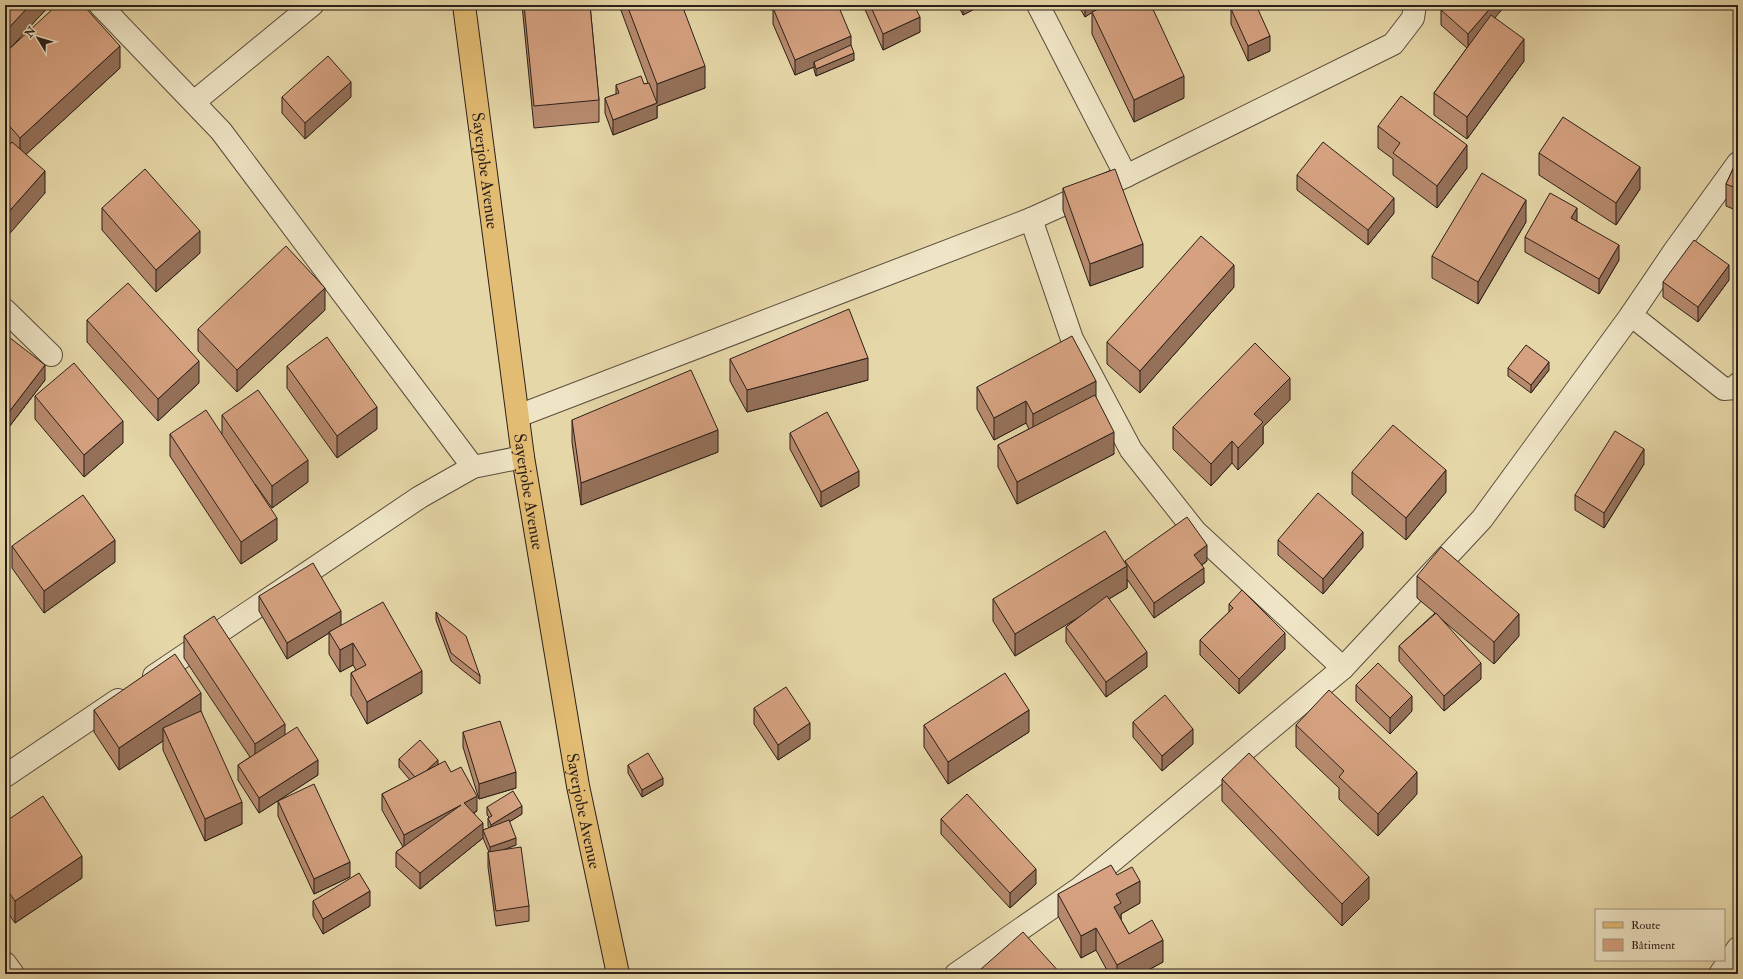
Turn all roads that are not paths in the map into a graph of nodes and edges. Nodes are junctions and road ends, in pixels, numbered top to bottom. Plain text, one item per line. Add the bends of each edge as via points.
1 (100, 5) edge
2 (312, 5) edge
3 (464, 5) edge
4 (1038, 5) edge
5 (1415, 5) edge
6 (194, 102) junction
7 (1738, 163) edge
8 (1126, 176) junction
9 (1031, 219) junction
10 (5, 310) edge
11 (1631, 315) junction
12 (51, 356) dead end
13 (1738, 384) edge
14 (518, 416) junction
15 (523, 457) junction
16 (473, 467) junction
17 (1343, 668) junction
18 (5, 776) edge
19 (1738, 948) edge
20 (5, 963) edge
21 (13, 974) edge
22 (618, 974) edge
23 (956, 974) edge
24 (1720, 974) edge

1 - 6 street
2 - 6 street
3 - 14 main road, Sayerjobe Avenue
4 - 8 street
5 - 8 street via 1413,18 1393,44
6 - 16 street via 221,131
7 - 11 street
8 - 9 street
9 - 14 street
9 - 17 street via 1072,340 1131,450 1195,531
10 - 12 street
11 - 13 street via 1724,389 1735,388
11 - 17 street via 1482,519
14 - 15 main road, Sayerjobe Avenue
15 - 16 street
15 - 22 main road, Sayerjobe Avenue via 578,786
16 - 18 street via 420,498
17 - 23 street via 1080,888
19 - 24 street
20 - 21 street

